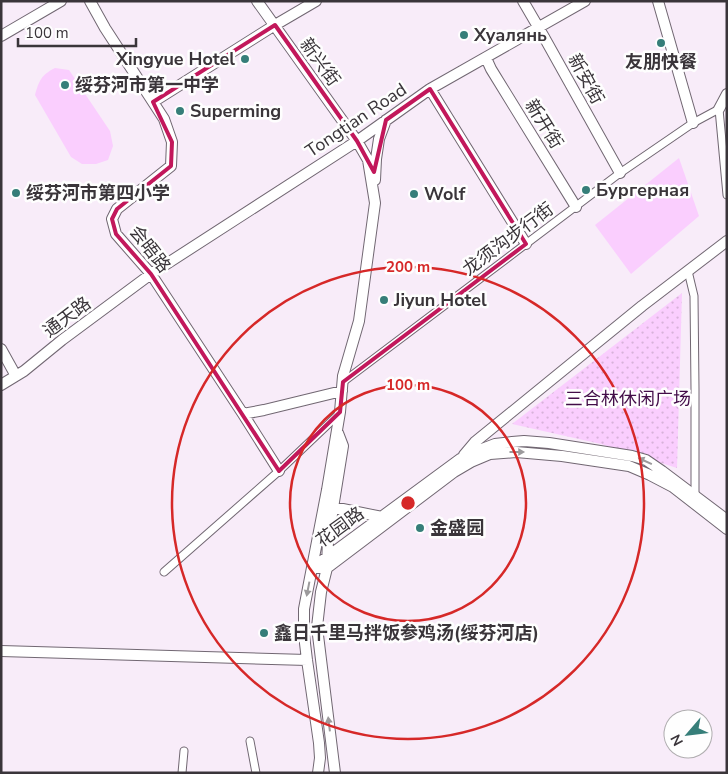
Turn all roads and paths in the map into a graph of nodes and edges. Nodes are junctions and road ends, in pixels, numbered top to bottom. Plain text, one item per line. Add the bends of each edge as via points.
1 (61, 1) edge
2 (90, 1) edge
3 (257, 1) edge
4 (316, 1) edge
5 (522, 1) edge
6 (585, 1) edge
7 (658, 1) edge
8 (274, 25) junction
9 (538, 28) junction
10 (3, 32) edge
11 (486, 58) junction
12 (430, 89) junction
13 (727, 94) edge
14 (153, 102) junction
15 (719, 109) junction
16 (386, 120) junction
17 (693, 123) junction
18 (357, 141) junction
19 (620, 173) junction
20 (727, 195) edge
21 (375, 203) junction
22 (576, 207) junction
23 (727, 242) edge
24 (526, 244) junction
25 (688, 270) junction
26 (151, 274) junction
27 (1, 349) edge
28 (16, 376) junction
29 (1, 385) edge
30 (342, 387) junction
31 (340, 412) junction
32 (243, 414) junction
33 (338, 429) junction
34 (460, 459) junction
35 (279, 471) junction
36 (695, 500) junction
37 (333, 507) junction
38 (382, 517) junction
39 (727, 520) edge
40 (727, 529) edge
41 (327, 556) junction
42 (312, 568) junction
43 (327, 568) junction
44 (164, 572) dead end
45 (1, 651) edge
46 (307, 660) junction
47 (250, 741) dead end
48 (184, 751) dead end
49 (182, 773) edge
50 (256, 773) edge
51 (318, 773) edge
52 (335, 773) edge

1 - 10 main road
2 - 14 main road, 会晤路
3 - 8 main road, 新兴街
4 - 8 main road
5 - 9 main road, 新安街
6 - 9 main road, Tongtian Road
7 - 17 main road
8 - 14 main road
8 - 18 main road, 新兴街
9 - 11 main road, Tongtian Road
9 - 19 main road, 新安街
11 - 12 main road, Tongtian Road
11 - 22 main road, 新开街
12 - 16 main road, Tongtian Road
12 - 24 main road
13 - 15 main road
14 - 26 main road, 会晤路 via 164,119 172,142 171,166 116,209 112,219 116,234
15 - 17 street, 龙须沟步行街
15 - 20 street
16 - 18 main road, Tongtian Road
16 - 21 main road via 377,153
17 - 19 street, 龙须沟步行街
18 - 21 main road, 新兴街 via 368,160
18 - 26 main road, Tongtian Road
19 - 22 street, 龙须沟步行街
21 - 30 main road via 359,321
22 - 24 street, 龙须沟步行街
23 - 25 main road
24 - 30 street, 龙须沟步行街
25 - 34 main road via 475,442
25 - 36 street via 694,296
26 - 28 main road, 通天路
26 - 32 main road, 会晤路
27 - 28 main road
28 - 29 main road, 通天路
30 - 31 main road
30 - 32 main road
31 - 33 main road
31 - 35 street
32 - 35 main road, 会晤路
33 - 37 main road via 343,446
33 - 42 main road
36 -> 34 main road, 花园路 via 662,471 646,460 632,456 524,441 496,444
34 - 38 main road, 花园路
35 - 44 street
36 - 39 main road, 花园路
36 - 40 main road, 花园路
43 -> 36 main road, 花园路 via 454,472 490,454 516,452 628,466
37 - 38 main road
37 - 41 main road
38 - 41 main road, 花园路
41 - 42 main road, 花园路
41 - 43 main road
42 - 43 main road, 花园路
42 -> 46 main road via 304,609
52 -> 43 main road via 317,627
45 - 46 main road
46 - 51 main road via 319,743
47 - 50 street
48 - 49 street

